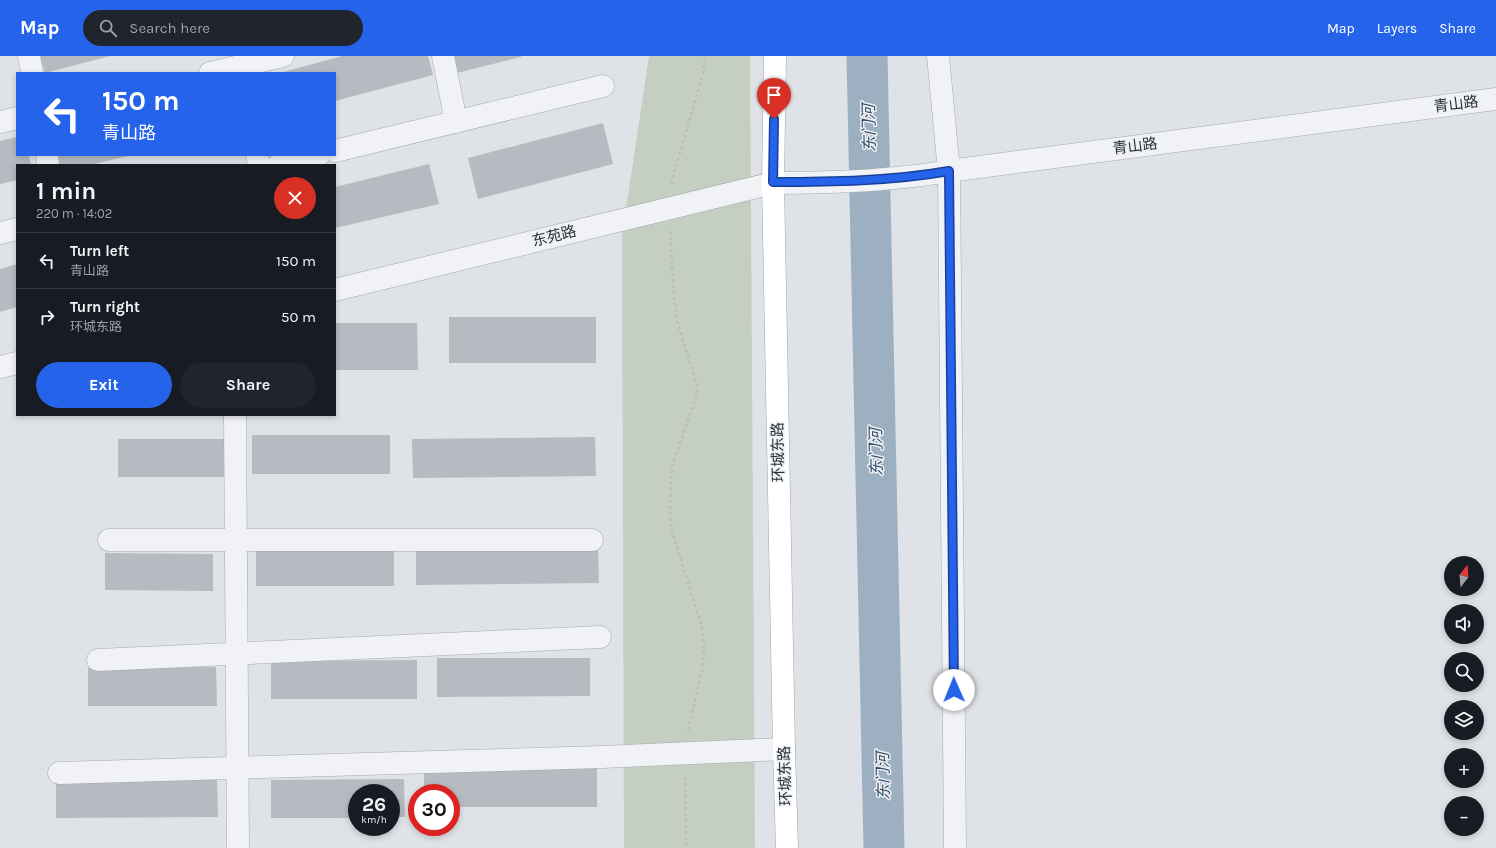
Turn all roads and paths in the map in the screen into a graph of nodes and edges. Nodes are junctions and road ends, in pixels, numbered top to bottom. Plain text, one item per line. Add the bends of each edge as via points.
1 (29, 56) edge
2 (283, 56) edge
3 (443, 56) edge
4 (706, 56) edge
5 (775, 56) edge
6 (938, 56) edge
7 (237, 65) edge
8 (32, 72) edge
9 (213, 72) edge
10 (603, 86) dead end
11 (1496, 99) edge
12 (16, 118) edge
13 (0, 122) edge
14 (456, 122) junction
15 (336, 151) edge
16 (315, 156) edge
17 (282, 164) edge
18 (949, 171) junction
19 (773, 182) junction
20 (671, 208) junction
21 (16, 229) edge
22 (0, 233) edge
23 (336, 290) edge
24 (235, 416) edge
25 (109, 540) dead end
26 (236, 540) junction
27 (592, 540) dead end
28 (600, 637) dead end
29 (236, 654) junction
30 (98, 660) dead end
31 (784, 749) junction
32 (684, 754) junction
33 (237, 768) junction
34 (59, 773) dead end
35 (238, 848) edge
36 (686, 848) edge
37 (787, 848) edge
38 (955, 848) edge

1 - 8 street
2 - 7 street
3 - 14 street
4 - 20 path via 673,177
5 - 19 main road, 环城东路
6 - 18 street
7 - 9 street
10 - 14 street
11 - 18 street, 青山路
12 - 13 street
14 - 15 street
16 - 17 street
18 - 19 street, 青山路 via 917,176 809,183
18 - 38 street
19 - 20 street, 东苑路
19 - 31 main road, 环城东路
20 - 23 street, 东苑路
20 - 32 path via 674,298 678,324 697,385 696,397 673,464 670,513 672,531 701,624 704,648 703,666 684,744
21 - 22 street
24 - 26 street
25 - 26 street
26 - 27 street
26 - 29 street
28 - 29 street
29 - 30 street
29 - 33 street
31 - 32 street
31 - 37 main road, 环城东路
32 - 33 street
32 - 36 path
33 - 34 street
33 - 35 street

